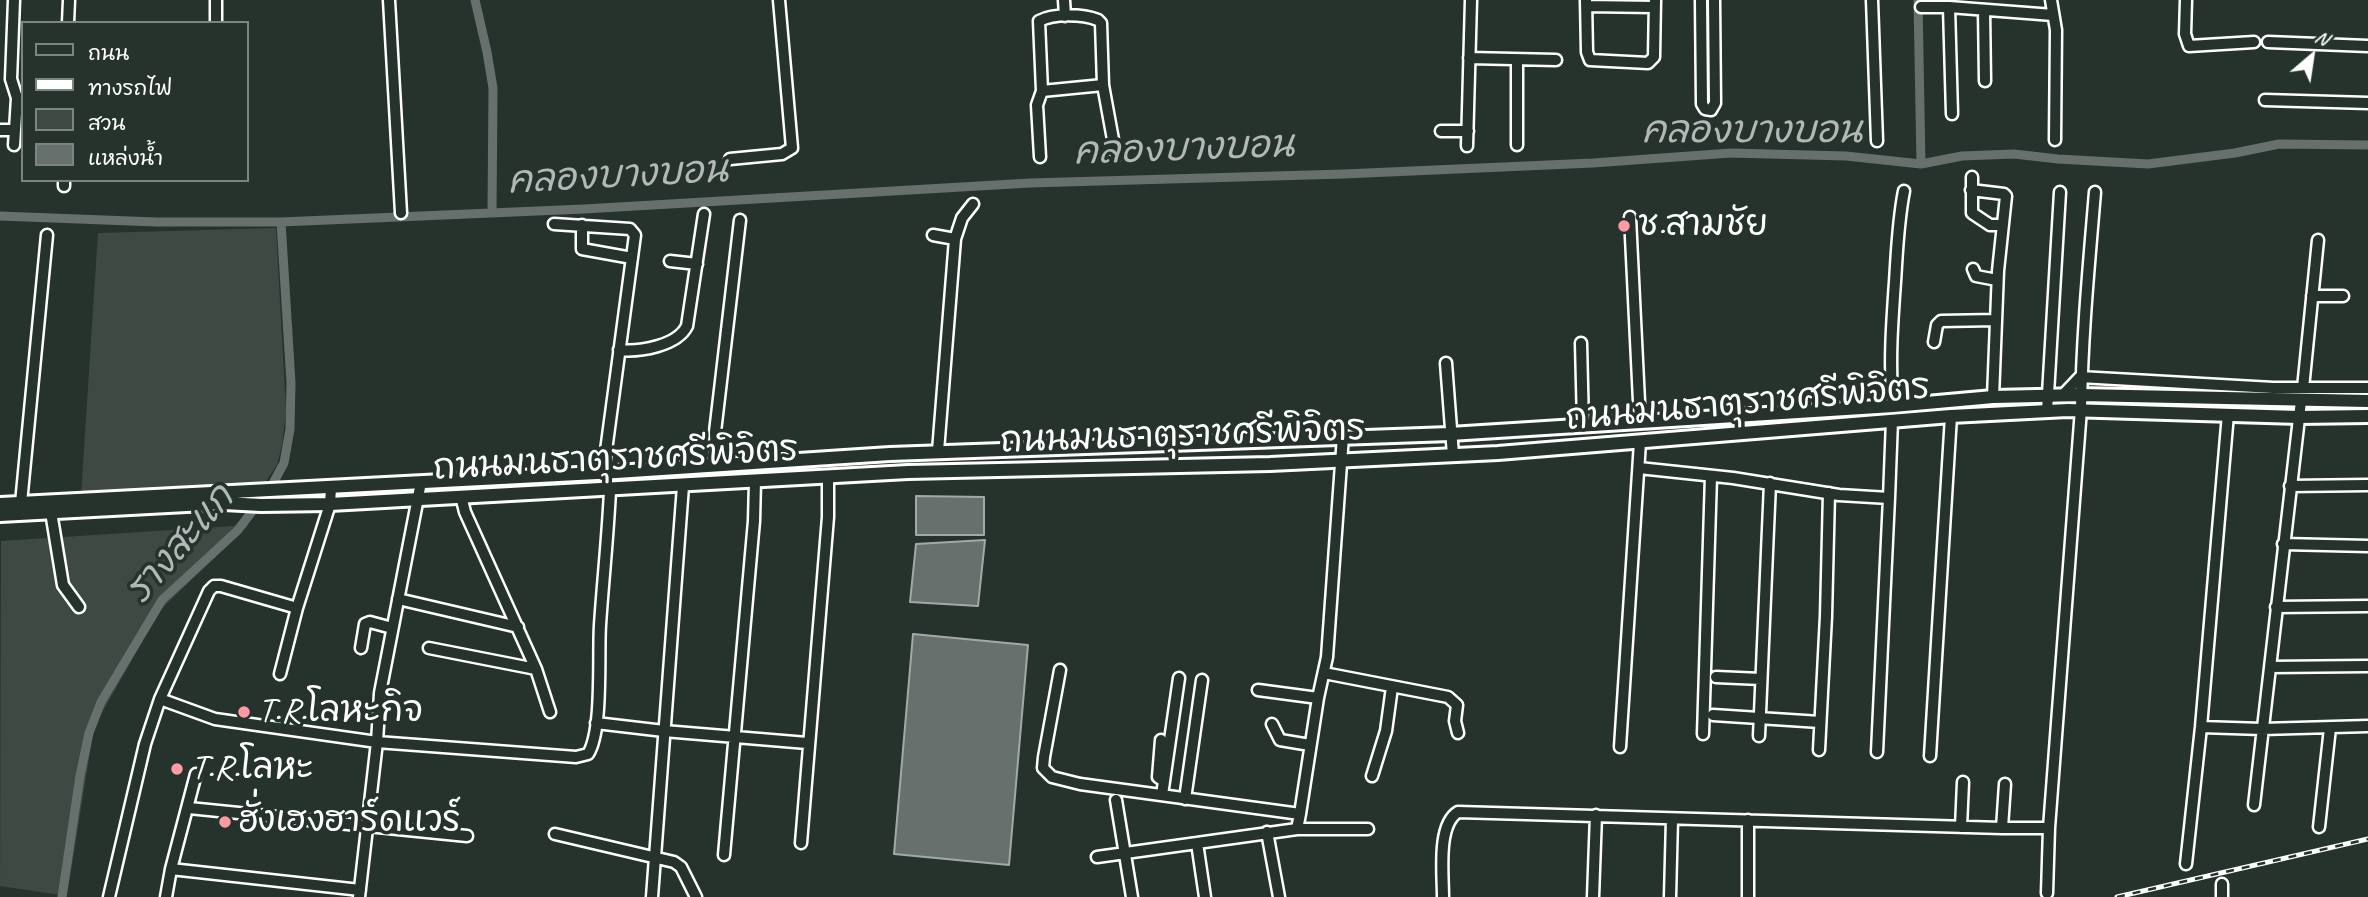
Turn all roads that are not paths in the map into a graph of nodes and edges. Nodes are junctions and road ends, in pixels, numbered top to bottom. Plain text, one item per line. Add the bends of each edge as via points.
1 (14, 0) edge
2 (69, 0) edge
3 (216, 0) edge
4 (389, 0) edge
5 (779, 0) edge
6 (1065, 0) edge
7 (1471, 0) edge
8 (1701, 0) edge
9 (1714, 0) edge
10 (1871, 0) edge
11 (2052, 0) edge
12 (2186, 0) edge
13 (1586, 3) edge
14 (1654, 4) edge
15 (1921, 7) dead end
16 (1949, 7) junction
17 (1984, 10) junction
18 (2053, 15) junction
19 (1065, 16) junction
20 (68, 21) edge
21 (216, 21) edge
22 (16, 27) edge
23 (0, 29) edge
24 (2253, 42) dead end
25 (2268, 43) dead end
26 (2368, 47) edge
27 (1469, 58) junction
28 (1517, 60) junction
29 (1556, 60) dead end
30 (1985, 81) dead end
31 (1103, 85) junction
32 (1042, 91) junction
33 (2265, 100) dead end
34 (2368, 103) edge
35 (1952, 114) dead end
36 (0, 130) edge
37 (15, 130) junction
38 (1441, 131) dead end
39 (1468, 131) junction
40 (2055, 140) dead end
41 (1877, 141) dead end
42 (14, 145) dead end
43 (1517, 145) dead end
44 (1467, 146) dead end
45 (1116, 156) dead end
46 (1040, 157) dead end
47 (730, 159) dead end
48 (1972, 177) dead end
49 (1971, 190) junction
50 (1904, 191) dead end
51 (2060, 192) dead end
52 (2095, 192) dead end
53 (973, 204) dead end
54 (401, 212) dead end
55 (704, 214) dead end
56 (1630, 217) dead end
57 (740, 220) dead end
58 (554, 224) dead end
59 (582, 225) junction
60 (2003, 225) junction
61 (47, 235) dead end
62 (933, 235) dead end
63 (954, 239) junction
64 (2318, 240) dead end
65 (632, 258) junction
66 (670, 261) dead end
67 (697, 264) junction
68 (1973, 269) dead end
69 (1997, 280) junction
70 (2312, 296) junction
71 (2343, 296) dead end
72 (1996, 320) junction
73 (1934, 342) dead end
74 (1581, 343) dead end
75 (619, 350) junction
76 (1446, 363) dead end
77 (2080, 377) junction
78 (2368, 387) edge
79 (2047, 395) junction
80 (2063, 395) junction
81 (2081, 395) junction
82 (2302, 395) junction
83 (1998, 397) junction
84 (2368, 401) edge
85 (1893, 406) junction
86 (2081, 409) junction
87 (2047, 411) junction
88 (2003, 413) junction
89 (2228, 414) junction
90 (1951, 416) junction
91 (2368, 416) edge
92 (2299, 417) junction
93 (1892, 420) junction
94 (1640, 422) junction
95 (1583, 426) junction
96 (1450, 434) junction
97 (1343, 436) junction
98 (1640, 442) junction
99 (938, 451) junction
100 (1453, 455) junction
101 (1342, 460) junction
102 (716, 464) junction
103 (1639, 468) junction
104 (603, 473) junction
105 (1711, 475) junction
106 (828, 477) junction
107 (755, 481) junction
108 (421, 482) junction
109 (1770, 483) junction
110 (2368, 485) edge
111 (683, 486) junction
112 (2290, 486) junction
113 (331, 488) junction
114 (275, 490) junction
115 (610, 490) junction
116 (1829, 493) junction
117 (461, 496) junction
118 (1889, 498) junction
119 (227, 499) junction
120 (419, 499) junction
121 (21, 503) junction
122 (0, 504) edge
123 (281, 504) junction
124 (330, 504) junction
125 (51, 512) junction
126 (0, 515) edge
127 (2283, 544) junction
128 (2368, 546) edge
129 (398, 599) junction
130 (2368, 606) edge
131 (79, 607) dead end
132 (2276, 607) junction
133 (297, 608) junction
134 (518, 627) junction
135 (392, 628) junction
136 (360, 648) dead end
137 (429, 649) dead end
138 (2368, 666) edge
139 (2270, 667) junction
140 (536, 669) junction
141 (1060, 670) dead end
142 (1324, 673) junction
143 (280, 674) dead end
144 (1716, 677) dead end
145 (1179, 678) dead end
146 (1761, 679) junction
147 (1202, 680) dead end
148 (1392, 687) junction
149 (1258, 690) dead end
150 (1318, 698) junction
151 (160, 699) junction
152 (550, 712) dead end
153 (1713, 715) dead end
154 (1760, 717) junction
155 (1820, 722) junction
156 (596, 723) junction
157 (1272, 724) dead end
158 (2368, 726) edge
159 (2200, 727) junction
160 (2330, 728) junction
161 (2262, 729) junction
162 (664, 731) junction
163 (1458, 733) dead end
164 (1703, 734) dead end
165 (1759, 736) dead end
166 (734, 738) junction
167 (1161, 740) dead end
168 (377, 741) junction
169 (807, 743) junction
170 (1310, 745) junction
171 (1620, 747) dead end
172 (1819, 750) dead end
173 (1877, 752) dead end
174 (1930, 756) dead end
175 (196, 774) dead end
176 (1372, 776) dead end
177 (1164, 781) junction
178 (1963, 782) dead end
179 (2005, 784) dead end
180 (1162, 795) junction
181 (1185, 799) junction
182 (1116, 800) dead end
183 (2254, 805) dead end
184 (189, 808) junction
185 (1300, 814) junction
186 (1596, 816) junction
187 (1672, 819) junction
188 (1748, 820) junction
189 (368, 826) junction
190 (1961, 827) junction
191 (2319, 827) dead end
192 (2002, 828) junction
193 (2049, 828) junction
194 (1297, 829) junction
195 (1368, 829) dead end
196 (1267, 832) junction
197 (555, 834) dead end
198 (467, 836) dead end
199 (801, 843) dead end
200 (1197, 843) junction
201 (1125, 853) junction
202 (724, 855) dead end
203 (1097, 857) dead end
204 (655, 858) junction
205 (2186, 864) dead end
206 (171, 869) junction
207 (2222, 884) dead end
208 (359, 893) edge
209 (2047, 893) dead end
210 (109, 897) edge
211 (166, 897) edge
212 (652, 897) edge
213 (696, 897) edge
214 (1132, 897) edge
215 (1205, 897) edge
216 (1279, 897) edge
217 (1443, 897) edge
218 (1593, 897) edge
219 (1670, 897) edge
220 (1748, 897) edge
221 (2222, 897) edge

1 - 22 street
2 - 20 street
3 - 21 street
4 - 54 street
5 - 47 street via 792,148 782,154
6 - 19 street
7 - 27 street
8 - 9 street via 1702,104 1711,110 1715,103
10 - 41 street
11 - 18 street
12 - 24 street via 2189,46
13 - 14 street
13 - 14 street via 1590,60 1648,63 1654,57
15 - 16 street
16 - 17 street
16 - 35 street
17 - 18 street
17 - 30 street
18 - 40 street
19 - 31 street via 1095,18 1101,23
19 - 32 street via 1041,19 1038,24
22 - 23 street
22 - 37 street via 11,79 18,97
25 - 26 street
27 - 28 street
27 - 39 street
28 - 29 street
28 - 43 street
31 - 32 street
31 - 45 street
32 - 46 street via 1037,105
33 - 34 street
36 - 37 street
37 - 42 street
38 - 39 street
39 - 44 street
48 - 49 street
49 - 60 street via 1972,213 1990,225
49 - 60 street via 2005,195
50 - 85 street via 1897,228 1890,368
51 - 79 street
52 - 77 street
53 - 63 street
55 - 67 street
56 - 94 street
57 - 102 street via 715,432
58 - 59 street
59 - 65 street via 582,248
59 - 65 street via 630,229 635,235
60 - 69 street
61 - 121 street
62 - 63 street
63 - 99 street
64 - 70 street
65 - 75 street
66 - 67 street
67 - 75 street via 684,332 656,346
68 - 69 street via 1976,276
69 - 72 street
70 - 71 street
70 - 82 street
72 - 73 street via 1941,321
72 - 83 street
74 - 95 street
75 - 104 street
76 - 96 street
77 - 80 street
77 - 81 street
77 - 82 street, ถนนมนธาตุราชศรีพิจิตร
78 - 82 street, ถนนมนธาตุราชศรีพิจิตร
79 - 80 street, ถนนมนธาตุราชศรีพิจิตร
79 - 83 street, ถนนมนธาตุราชศรีพิจิตร
79 - 87 street
80 - 81 street, ถนนมนธาตุราชศรีพิจิตร
81 - 82 street, ถนนมนธาตุราชศรีพิจิตร
81 - 86 street
82 - 84 street, ถนนมนธาตุราชศรีพิจิตร
82 - 92 street
83 - 85 street, ถนนมนธาตุราชศรีพิจิตร
83 - 88 street
85 - 94 street, ถนนมนธาตุราชศรีพิจิตร
86 - 87 street, ถนนมนธาตุราชศรีพิจิตร
86 - 89 street, ถนนมนธาตุราชศรีพิจิตร
86 - 193 street
87 - 88 street, ถนนมนธาตุราชศรีพิจิตร
88 - 90 street, ถนนมนธาตุราชศรีพิจิตร
89 - 92 street, ถนนมนธาตุราชศรีพิจิตร
89 - 159 street
90 - 93 street, ถนนมนธาตุราชศรีพิจิตร
90 - 174 street
91 - 92 street, ถนนมนธาตุราชศรีพิจิตร
92 - 112 street
93 - 98 street, ถนนมนธาตุราชศรีพิจิตร
93 - 118 street
94 - 95 street, ถนนมนธาตุราชศรีพิจิตร
95 - 96 street, ถนนมนธาตุราชศรีพิจิตร
96 - 97 street, ถนนมนธาตุราชศรีพิจิตร
96 - 100 street
97 - 99 street, ถนนมนธาตุราชศรีพิจิตร
97 - 101 street
98 - 100 street, ถนนมนธาตุราชศรีพิจิตร
98 - 103 street
99 - 102 street, ถนนมนธาตุราชศรีพิจิตร
100 - 101 street, ถนนมนธาตุราชศรีพิจิตร
101 - 106 street, ถนนมนธาตุราชศรีพิจิตร
101 - 142 street
102 - 104 street, ถนนมนธาตุราชศรีพิจิตร
103 - 105 street
103 - 171 street
104 - 108 street, ถนนมนธาตุราชศรีพิจิตร
105 - 109 street
105 - 164 street
106 - 107 street, ถนนมนธาตุราชศรีพิจิตร
106 - 169 street
107 - 111 street, ถนนมนธาตุราชศรีพิจิตร
107 - 166 street
108 - 113 street, ถนนมนธาตุราชศรีพิจิตร
108 - 120 street
109 - 116 street
109 - 146 street
110 - 112 street
111 - 115 street, ถนนมนธาตุราชศรีพิจิตร
111 - 162 street
112 - 127 street
113 - 114 street, ถนนมนธาตุราชศรีพิจิตร
113 - 124 street
114 - 119 street, ถนนมนธาตุราชศรีพิจิตร via 240,491
114 - 123 street
115 - 117 street, ถนนมนธาตุราชศรีพิจิตร
115 - 156 street
116 - 118 street
116 - 155 street
117 - 120 street, ถนนมนธาตุราชศรีพิจิตร
117 - 134 street
118 - 173 street
119 - 121 street, ถนนมนธาตุราชศรีพิจิตร
119 - 123 street, ถนนมนธาตุราชศรีพิจิตร
119 - 125 street, ถนนมนธาตุราชศรีพิจิตร
120 - 124 street, ถนนมนธาตุราชศรีพิจิตร
120 - 129 street
121 - 122 street, ถนนมนธาตุราชศรีพิจิตร
123 - 124 street, ถนนมนธาตุราชศรีพิจิตร
124 - 133 street
125 - 126 street, ถนนมนธาตุราชศรีพิจิตร
125 - 131 street via 63,585
127 - 128 street
127 - 132 street
129 - 134 street
129 - 135 street
130 - 132 street
132 - 139 street
133 - 143 street
133 - 151 street via 214,586
134 - 140 street
135 - 136 street via 365,624
135 - 168 street
137 - 140 street
138 - 139 street
139 - 161 street
140 - 152 street
141 - 180 street via 1044,757 1046,773 1059,780
142 - 148 street
142 - 150 street
144 - 146 street
145 - 177 street
146 - 154 street
147 - 181 street
148 - 163 street via 1448,697 1458,709
148 - 176 street via 1386,731
149 - 150 street
150 - 170 street
151 - 168 street via 215,719
151 - 210 street
153 - 154 street
154 - 155 street
154 - 165 street
155 - 172 street
156 - 162 street
156 - 168 street via 592,748 583,756
157 - 170 street via 1280,740
158 - 160 street
159 - 161 street
159 - 205 street
160 - 161 street
160 - 191 street
161 - 183 street
162 - 166 street
162 - 204 street
166 - 169 street
166 - 202 street
167 - 177 street via 1157,776
168 - 189 street
169 - 199 street
170 - 185 street
175 - 184 street
177 - 180 street
178 - 190 street
179 - 192 street
180 - 181 street
181 - 185 street
182 - 201 street
184 - 189 street
184 - 206 street
185 - 194 street
186 - 187 street
186 - 217 street via 1458,811 1445,827
186 - 218 street
187 - 188 street
187 - 219 street
188 - 190 street
188 - 220 street
189 - 198 street
189 - 208 street
190 - 192 street
192 - 193 street
193 - 209 street
194 - 195 street
194 - 196 street
196 - 200 street
196 - 216 street
197 - 204 street
200 - 201 street
200 - 215 street
201 - 203 street
201 - 214 street
204 - 212 street
204 - 213 street via 681,867
206 - 208 street
206 - 211 street
207 - 221 street

